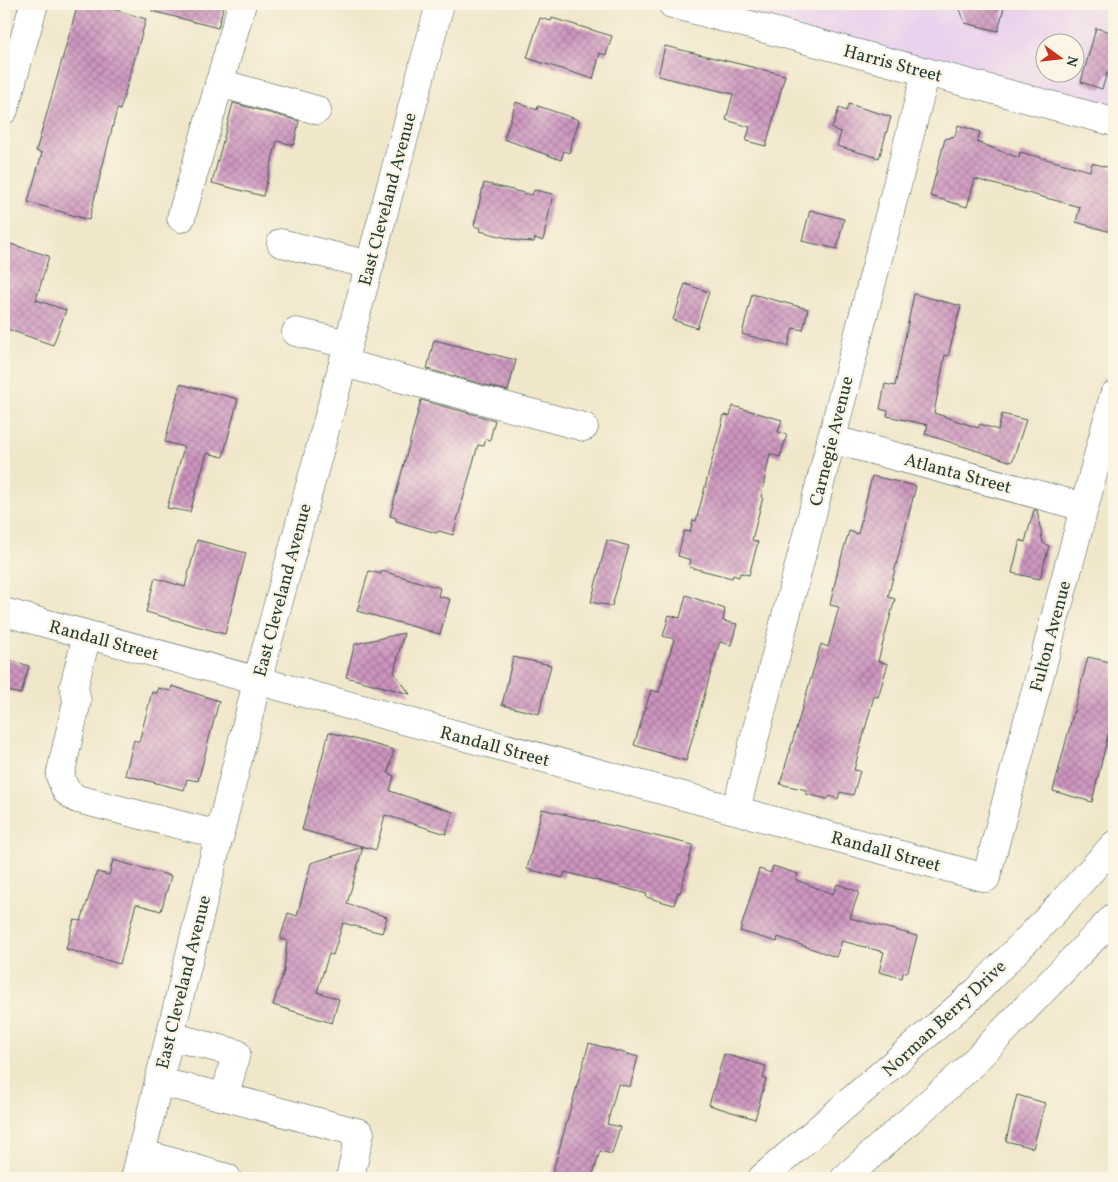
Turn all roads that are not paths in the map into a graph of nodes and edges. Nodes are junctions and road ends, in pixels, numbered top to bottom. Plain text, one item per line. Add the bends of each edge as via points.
1 (34, 4) edge
2 (242, 4) edge
3 (440, 4) edge
4 (672, 4) edge
5 (926, 72) junction
6 (219, 83) junction
7 (4, 110) edge
8 (317, 110) dead end
9 (1114, 122) edge
10 (181, 218) dead end
11 (281, 243) dead end
12 (370, 265) junction
13 (296, 332) dead end
14 (345, 354) junction
15 (1114, 395) edge
16 (584, 427) dead end
17 (831, 440) junction
18 (1084, 507) junction
19 (4, 612) edge
20 (87, 635) junction
21 (258, 682) junction
22 (736, 810) junction
23 (220, 835) junction
24 (1114, 845) edge
25 (986, 878) joint
26 (1114, 917) edge
27 (170, 1036) junction
28 (159, 1082) junction
29 (225, 1097) junction
30 (138, 1166) edge
31 (227, 1178) edge
32 (350, 1178) edge
33 (762, 1178) edge
34 (845, 1178) edge

1 - 7 street
2 - 6 street
3 - 12 street, East Cleveland Avenue
4 - 5 street, Harris Street
5 - 9 street, Harris Street
5 - 17 street, Carnegie Avenue
6 - 8 street
6 - 10 street
11 - 12 street
12 - 14 street, East Cleveland Avenue
13 - 14 street
14 - 16 street
14 - 21 street, East Cleveland Avenue
15 - 18 street, Fulton Avenue
17 - 18 street, Atlanta Street
17 - 22 street, Carnegie Avenue
18 - 25 street, Fulton Avenue
19 - 20 street, Randall Street
20 - 21 street, Randall Street
20 - 23 street via 74,686 77,701 60,776 66,792 77,799
21 - 22 street, Randall Street
21 - 23 street, East Cleveland Avenue
22 - 25 street, Randall Street
23 - 27 street, East Cleveland Avenue
24 - 33 street, Norman Berry Drive via 1049,918 977,991
26 - 34 street via 965,1071
27 - 28 street, East Cleveland Avenue
27 - 29 street via 236,1053
28 - 29 street
28 - 30 street, East Cleveland Avenue
29 - 32 street via 360,1133
30 - 31 street

